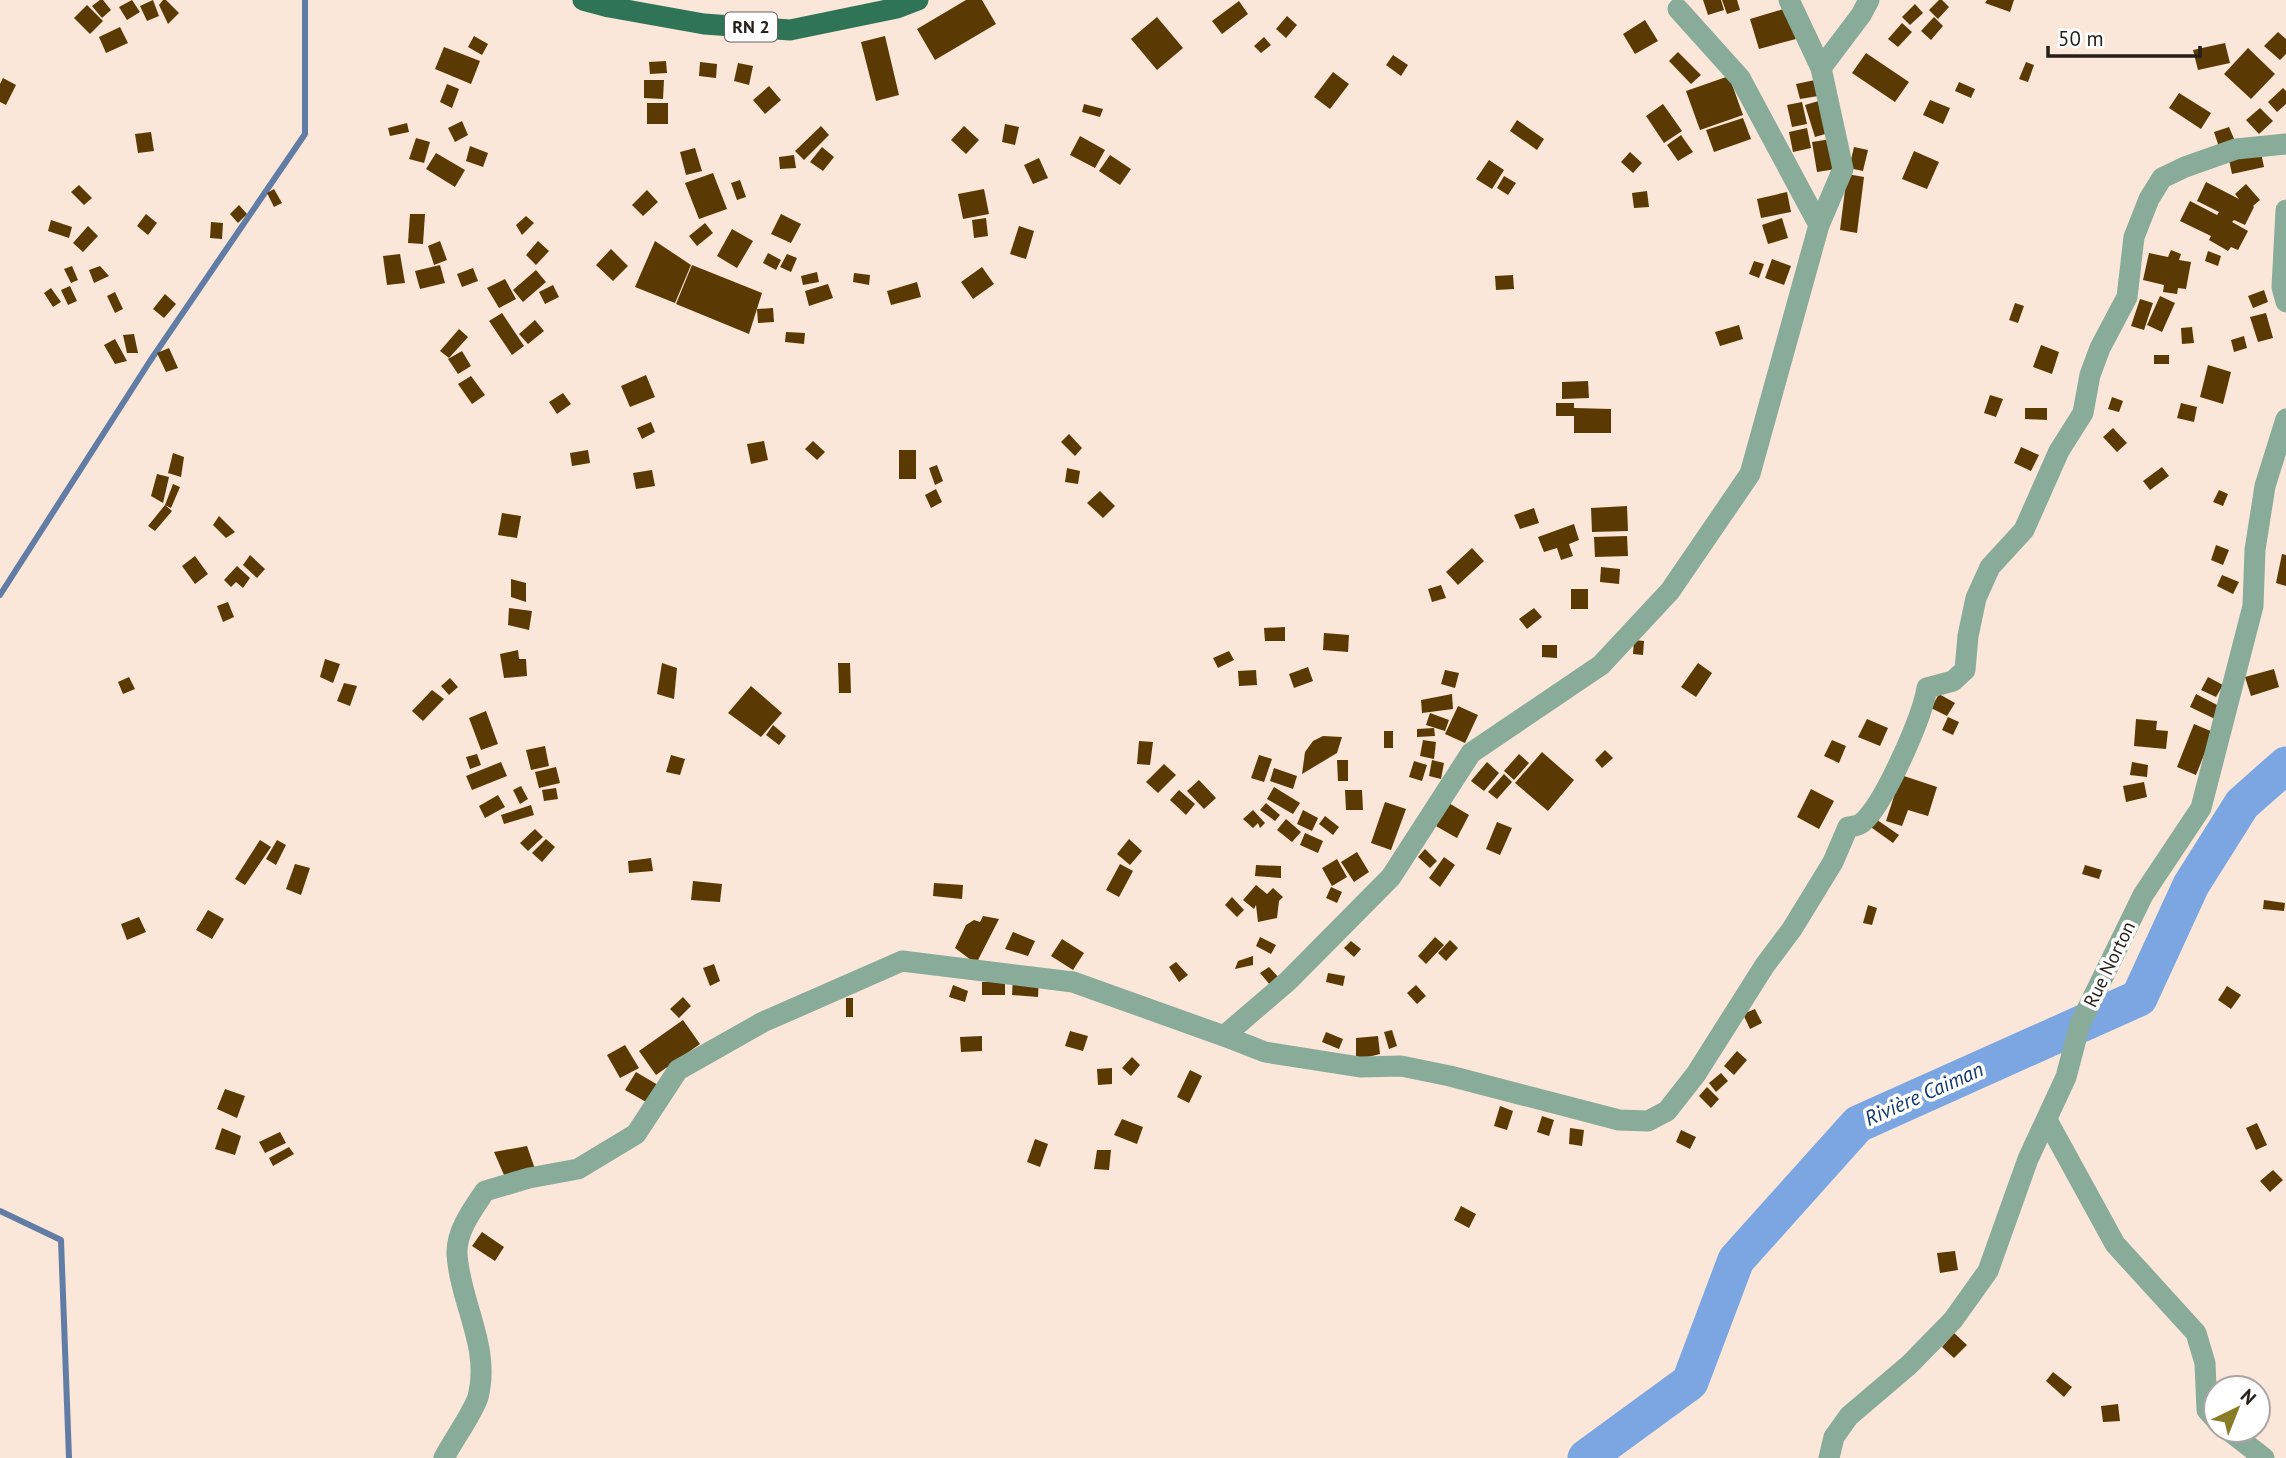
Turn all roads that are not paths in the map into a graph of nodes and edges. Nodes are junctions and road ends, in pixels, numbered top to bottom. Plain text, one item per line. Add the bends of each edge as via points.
1 (583, 0) edge
2 (918, 0) edge
3 (1789, 0) edge
4 (1869, 0) edge
5 (1678, 9) dead end
6 (1821, 68) junction
7 (2286, 144) edge
8 (2286, 210) edge
9 (1819, 225) junction
10 (2286, 302) edge
11 (2286, 419) edge
12 (1224, 1037) junction
13 (2047, 1120) junction
14 (2205, 1374) edge
15 (2246, 1444) edge
16 (443, 1458) edge
17 (1829, 1458) edge
18 (2264, 1458) edge

1 - 2 main road, RN 2 via 704,24 790,30
3 - 6 street
4 - 6 street
5 - 9 street via 1740,78
6 - 9 street via 1843,169
7 - 12 street via 2236,149 2185,167 2162,178 2148,199 2134,237 2127,297 2100,348 2083,413 2059,451 2024,530 1990,567 1976,598 1965,670 1953,681 1927,688 1924,707 1880,801 1862,824 1848,827 1833,862 1792,929 1667,1111 1648,1121 1619,1120 1450,1076 1401,1066 1360,1067 1265,1052
8 - 10 street via 2282,287
9 - 12 street via 1751,474 1670,591 1601,665 1471,753 1391,877 1288,981
11 - 13 street, Rue Norton via 2265,486 2255,550 2253,606 2201,808 2143,895 2080,1024 2066,1077
12 - 16 street via 1073,982 902,961 763,1022 678,1070 636,1134 579,1169 485,1191 465,1222 457,1252 481,1350 478,1398
13 - 14 street via 2115,1244 2196,1333
13 - 17 street, Rue Norton via 2028,1158 1988,1271 1953,1320 1849,1416 1834,1437
15 - 18 street

